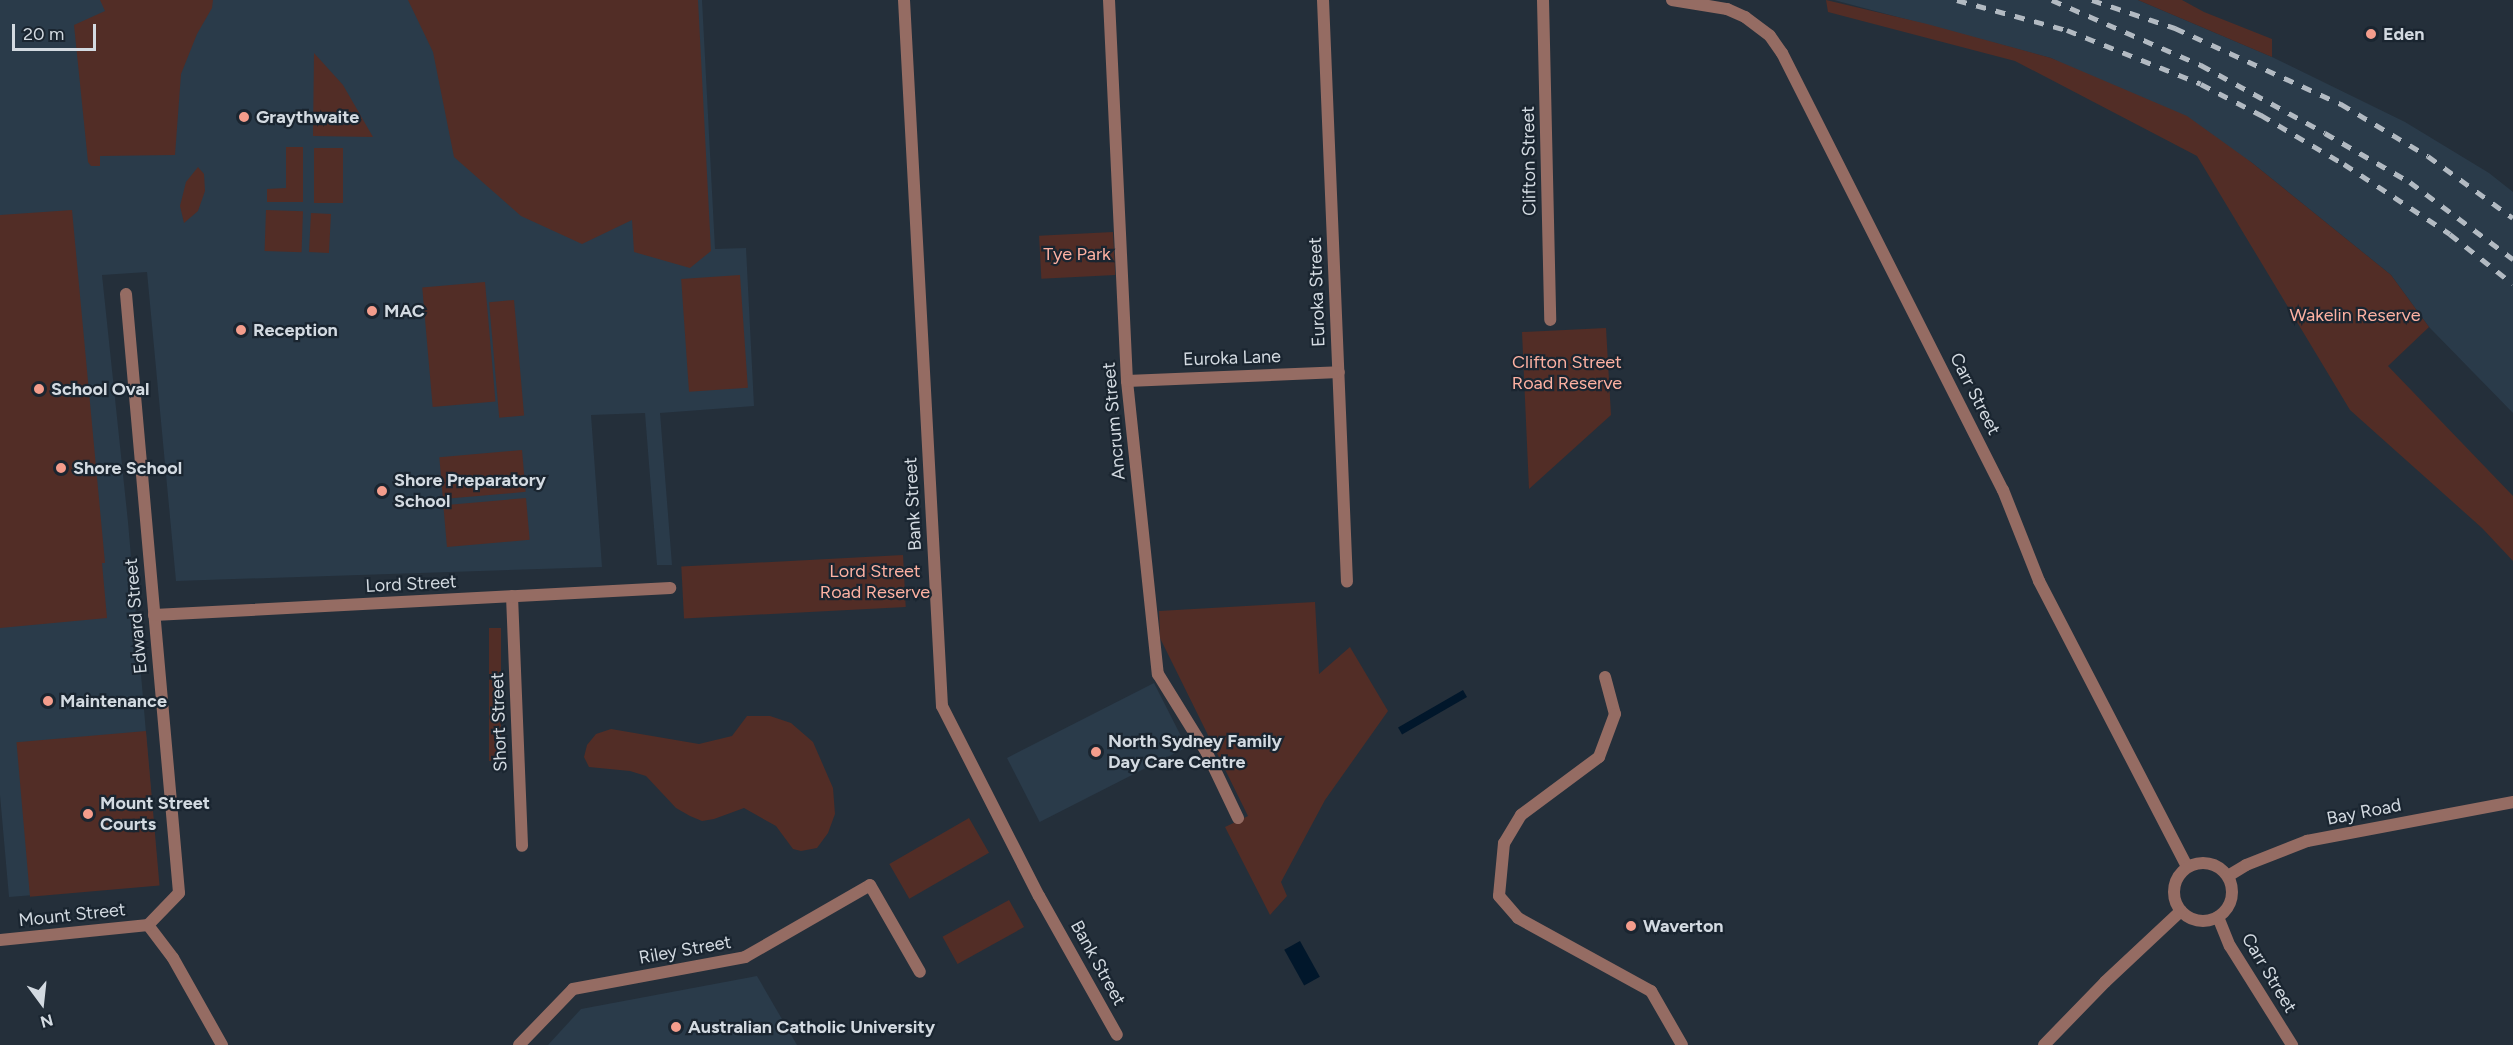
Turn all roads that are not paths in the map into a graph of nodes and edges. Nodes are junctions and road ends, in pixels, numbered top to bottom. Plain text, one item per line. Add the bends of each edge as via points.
1 (904, 0) edge
2 (1109, 0) edge
3 (1323, 0) edge
4 (1543, 0) edge
5 (1672, 0) edge
6 (126, 294) dead end
7 (1550, 320) dead end
8 (1339, 372) junction
9 (1127, 381) junction
10 (1347, 582) dead end
11 (670, 588) dead end
12 (512, 597) junction
13 (154, 615) junction
14 (1605, 677) dead end
15 (2513, 802) edge
16 (1238, 818) dead end
17 (522, 846) dead end
18 (2187, 867) junction
19 (2228, 876) junction
20 (2181, 911) junction
21 (2218, 917) junction
22 (148, 925) junction
23 (0, 940) edge
24 (920, 972) dead end
25 (1117, 1035) dead end
26 (222, 1045) edge
27 (519, 1045) edge
28 (1682, 1045) edge
29 (2044, 1045) edge
30 (2292, 1045) edge

1 - 25 street, Bank Street via 942,706
2 - 9 street, Ancrum Street
3 - 8 street, Euroka Street
4 - 7 street, Clifton Street
5 - 18 street, Carr Street via 1727,9 1745,17 1770,36 1782,53 2003,490 2038,580
6 - 13 street, Edward Street
8 - 9 street, Euroka Lane
8 - 10 street, Euroka Street
9 - 16 street, Ancrum Street via 1158,675 1207,753
11 - 12 street, Lord Street
12 - 13 street, Lord Street
12 - 17 street, Short Street
13 - 22 street, Edward Street via 179,894
14 - 28 street via 1615,714 1599,757 1521,815 1504,843 1498,896 1518,918 1651,991
15 - 19 street, Bay Road via 2307,841 2255,860
18 - 19 street via 2205,862
18 - 20 street via 2173,892
19 - 21 street via 2233,894 2225,912
20 - 21 street via 2198,921
20 - 29 street
21 - 30 street, Carr Street via 2230,946
22 - 23 street, Mount Street
22 - 26 street via 174,958
24 - 27 street, Riley Street via 870,885 745,957 573,989

